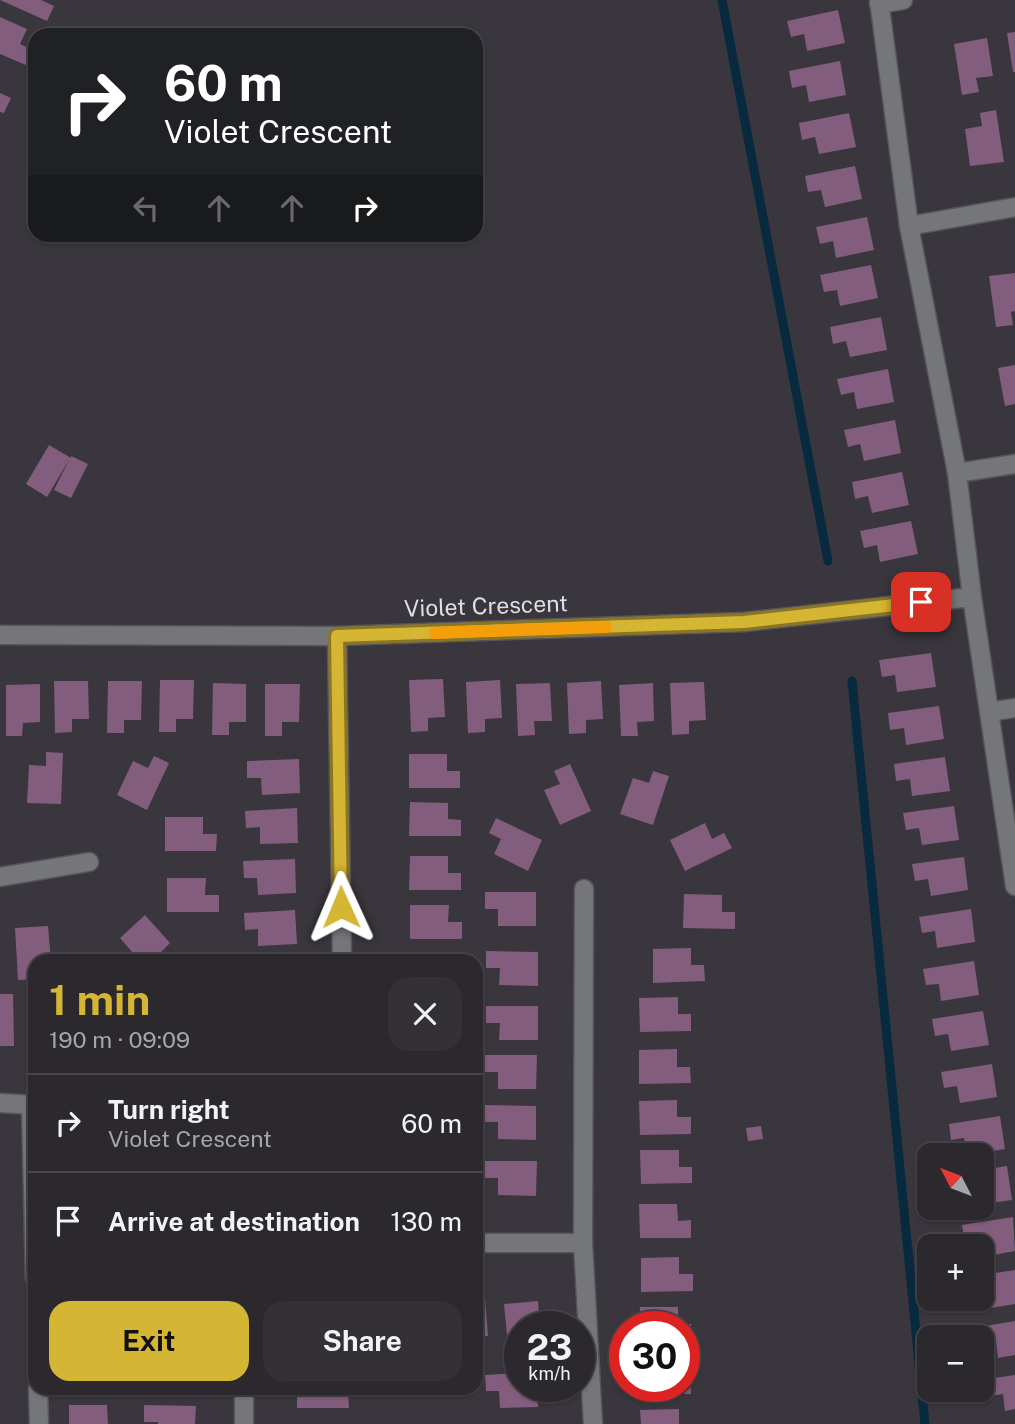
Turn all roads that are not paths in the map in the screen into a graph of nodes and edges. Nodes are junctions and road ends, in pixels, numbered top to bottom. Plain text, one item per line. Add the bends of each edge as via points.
1 (903, 0) edge
2 (879, 2) edge
3 (1015, 207) edge
4 (909, 226) junction
5 (1015, 464) edge
6 (957, 473) junction
7 (972, 597) junction
8 (0, 635) edge
9 (337, 636) junction
10 (1015, 709) edge
11 (989, 712) junction
12 (89, 862) dead end
13 (0, 877) edge
14 (1015, 886) edge
15 (584, 889) dead end
16 (342, 954) edge
17 (0, 1102) edge
18 (28, 1104) edge
19 (483, 1243) edge
20 (583, 1243) junction
21 (38, 1395) edge
22 (244, 1395) edge
23 (39, 1424) edge
24 (244, 1424) edge
25 (593, 1424) edge

1 - 2 street
2 - 4 street
3 - 4 street
4 - 6 street
5 - 6 street
6 - 7 street
7 - 9 street, Violet Crescent via 744,622
7 - 11 street
8 - 9 street, Violet Crescent
9 - 16 street
10 - 11 street
11 - 14 street
12 - 13 street
15 - 20 street
17 - 18 street
19 - 20 street
20 - 25 street
21 - 23 street
22 - 24 street

